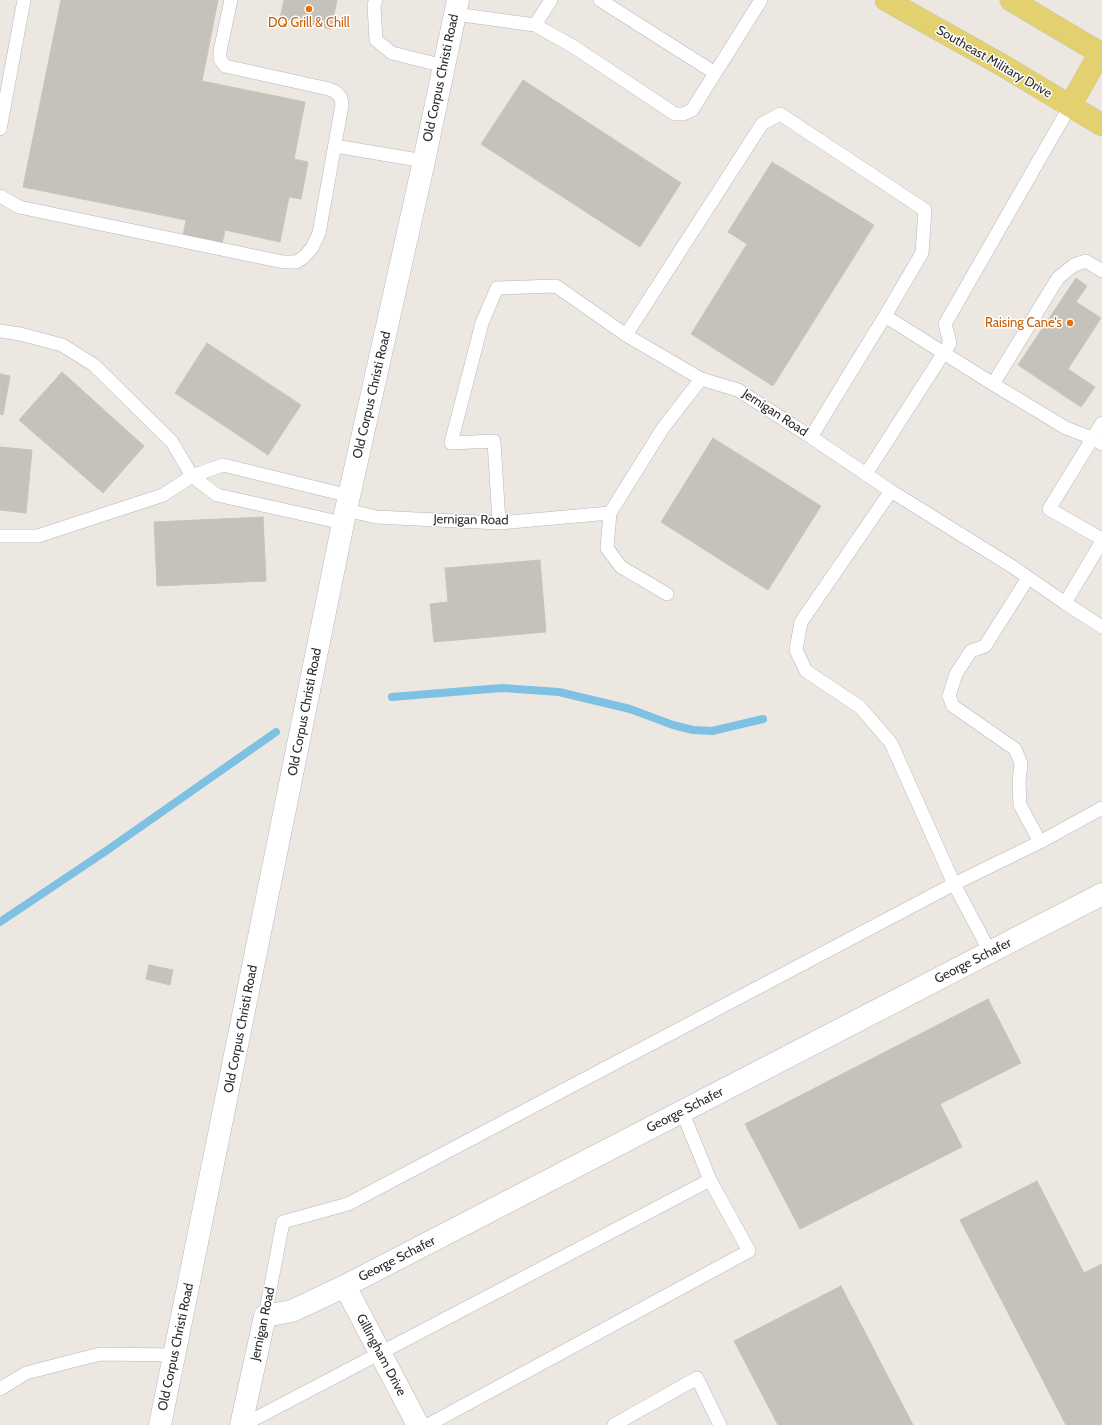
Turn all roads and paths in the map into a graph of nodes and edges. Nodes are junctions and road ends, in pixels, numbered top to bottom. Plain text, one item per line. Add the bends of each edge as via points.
1 (24, 0) edge
2 (230, 0) edge
3 (376, 0) edge
4 (551, 0) edge
5 (600, 0) edge
6 (761, 0) edge
7 (886, 0) edge
8 (1011, 0) edge
9 (456, 7) edge
10 (535, 24) junction
11 (1101, 53) edge
12 (444, 66) junction
13 (715, 74) junction
14 (1070, 106) junction
15 (1102, 125) edge
16 (0, 129) edge
17 (335, 146) junction
18 (424, 161) junction
19 (0, 196) edge
20 (1102, 271) edge
21 (885, 316) junction
22 (0, 330) edge
23 (626, 335) junction
24 (947, 348) junction
25 (701, 379) junction
26 (993, 384) junction
27 (1102, 422) edge
28 (812, 437) junction
29 (1097, 441) edge
30 (866, 474) junction
31 (192, 476) junction
32 (891, 491) junction
33 (346, 510) junction
34 (610, 512) junction
35 (499, 523) junction
36 (0, 536) edge
37 (1102, 540) edge
38 (1028, 578) junction
39 (667, 594) dead end
40 (1064, 603) junction
41 (1102, 627) edge
42 (1102, 808) edge
43 (1040, 842) junction
44 (954, 884) junction
45 (1102, 894) edge
46 (990, 952) junction
47 (682, 1111) junction
48 (710, 1180) junction
49 (345, 1286) junction
50 (265, 1316) junction
51 (380, 1353) junction
52 (175, 1355) junction
53 (0, 1389) edge
54 (160, 1425) edge
55 (242, 1425) edge
56 (418, 1425) edge
57 (428, 1425) edge
58 (614, 1425) edge
59 (720, 1425) edge

1 - 16 lane
2 - 17 lane via 220,59 225,66 336,92 341,98 342,105
3 - 12 lane via 376,40 392,53
4 - 10 lane
5 - 13 lane
6 - 13 lane
7 - 14 main road, Southeast Military Drive
8 - 11 main road
9 - 10 lane
9 - 12 street, Old Corpus Christi Road
10 - 13 lane via 675,114 692,110
11 - 14 main road
12 - 18 street, Old Corpus Christi Road
14 - 15 main road, Southeast Military Drive
14 - 24 lane via 944,324
17 - 18 lane
17 - 19 lane via 319,233 312,248 296,262 283,262 19,207
18 - 33 street, Old Corpus Christi Road
20 - 26 lane via 1086,261 1074,265 1058,278
21 - 23 lane, Jernigan Road via 922,253 925,210 780,114 762,124
21 - 24 lane
21 - 28 lane, Jernigan Road
22 - 31 lane via 62,345 94,365 172,442
23 - 25 lane, Jernigan Road
23 - 35 lane, Jernigan Road via 556,286 497,288 482,323 451,444 494,441
24 - 26 lane
24 - 30 lane
25 - 28 lane, Jernigan Road via 738,390
25 - 34 lane via 663,428
26 - 29 lane via 1066,428
27 - 29 lane
28 - 30 lane
29 - 37 lane via 1049,509
30 - 32 lane
31 - 33 lane via 217,495
31 - 33 lane via 223,465
31 - 36 lane via 163,495 38,536
32 - 38 lane
32 - 44 lane via 801,622 796,650 806,671 860,707 892,743
33 - 35 lane, Jernigan Road via 376,517
33 - 52 street, Old Corpus Christi Road
34 - 35 lane, Jernigan Road
34 - 39 lane via 607,548 621,567
37 - 40 lane
38 - 40 lane
38 - 43 lane via 985,646 971,651 956,674 949,696 953,706 1015,749 1021,763 1018,782 1020,805
40 - 41 lane
42 - 43 lane
43 - 44 lane
44 - 46 lane
44 - 50 lane, Jernigan Road via 348,1204 283,1222
45 - 46 street, George Schafer
46 - 47 street, George Schafer
47 - 48 lane
47 - 49 street, George Schafer
48 - 51 lane
48 - 57 lane via 749,1251
49 - 50 street, George Schafer via 292,1311
49 - 51 street, Gillingham Drive
50 - 55 street, Jernigan Road
51 - 55 lane
51 - 56 street, Gillingham Drive
52 - 53 lane via 100,1354 26,1373
52 - 54 street, Old Corpus Christi Road
58 - 59 lane via 697,1378

